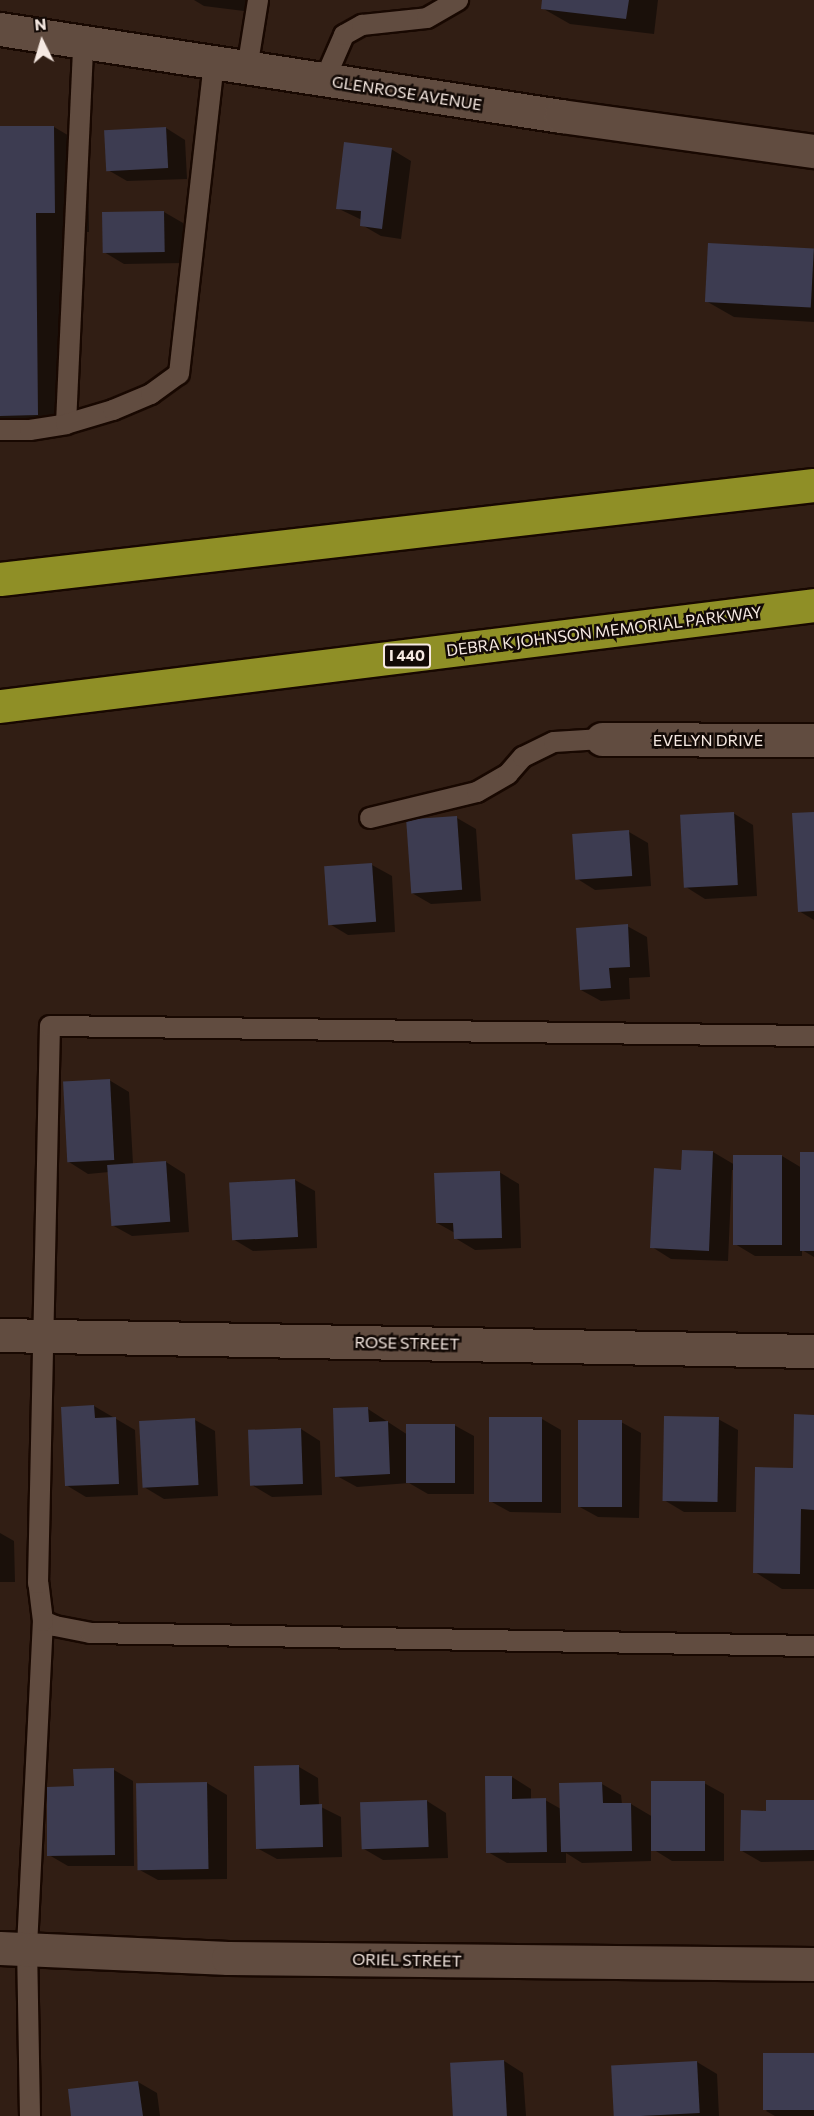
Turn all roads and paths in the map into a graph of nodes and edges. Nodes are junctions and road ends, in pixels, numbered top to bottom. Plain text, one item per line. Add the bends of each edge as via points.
1 (258, 0) edge
2 (458, 0) edge
3 (0, 29) edge
4 (83, 43) junction
5 (214, 63) junction
6 (247, 69) junction
7 (324, 81) junction
8 (814, 151) edge
9 (66, 424) junction
10 (0, 430) edge
11 (814, 485) edge
12 (0, 579) edge
13 (814, 605) edge
14 (0, 706) edge
15 (602, 739) joint
16 (814, 740) edge
17 (370, 818) dead end
18 (814, 1036) edge
19 (0, 1335) edge
20 (42, 1336) junction
21 (814, 1351) edge
22 (43, 1621) junction
23 (814, 1646) edge
24 (14, 1948) edge
25 (814, 1964) edge
26 (30, 2116) edge

1 - 6 lane
2 - 7 lane via 427,18 362,25 344,35
3 - 4 street, GLENROSE AVENUE
4 - 5 street, GLENROSE AVENUE
4 - 9 lane
5 - 6 street, GLENROSE AVENUE
5 - 9 lane via 178,374 151,394
6 - 7 street, GLENROSE AVENUE
7 - 8 street, GLENROSE AVENUE
9 - 10 lane
11 - 12 highway
13 - 14 highway, DEBRA K JOHNSON MEMORIAL PARKWAY / I 440
15 - 16 street, EVELYN DRIVE
15 - 17 lane via 554,742 523,757 508,774 477,792
18 - 20 lane via 50,1026
19 - 20 street, ROSE STREET
20 - 21 street, ROSE STREET
20 - 22 lane via 38,1583
22 - 23 lane via 90,1633
22 - 24 lane
24 - 25 street, ORIEL STREET via 228,1958
24 - 26 lane

